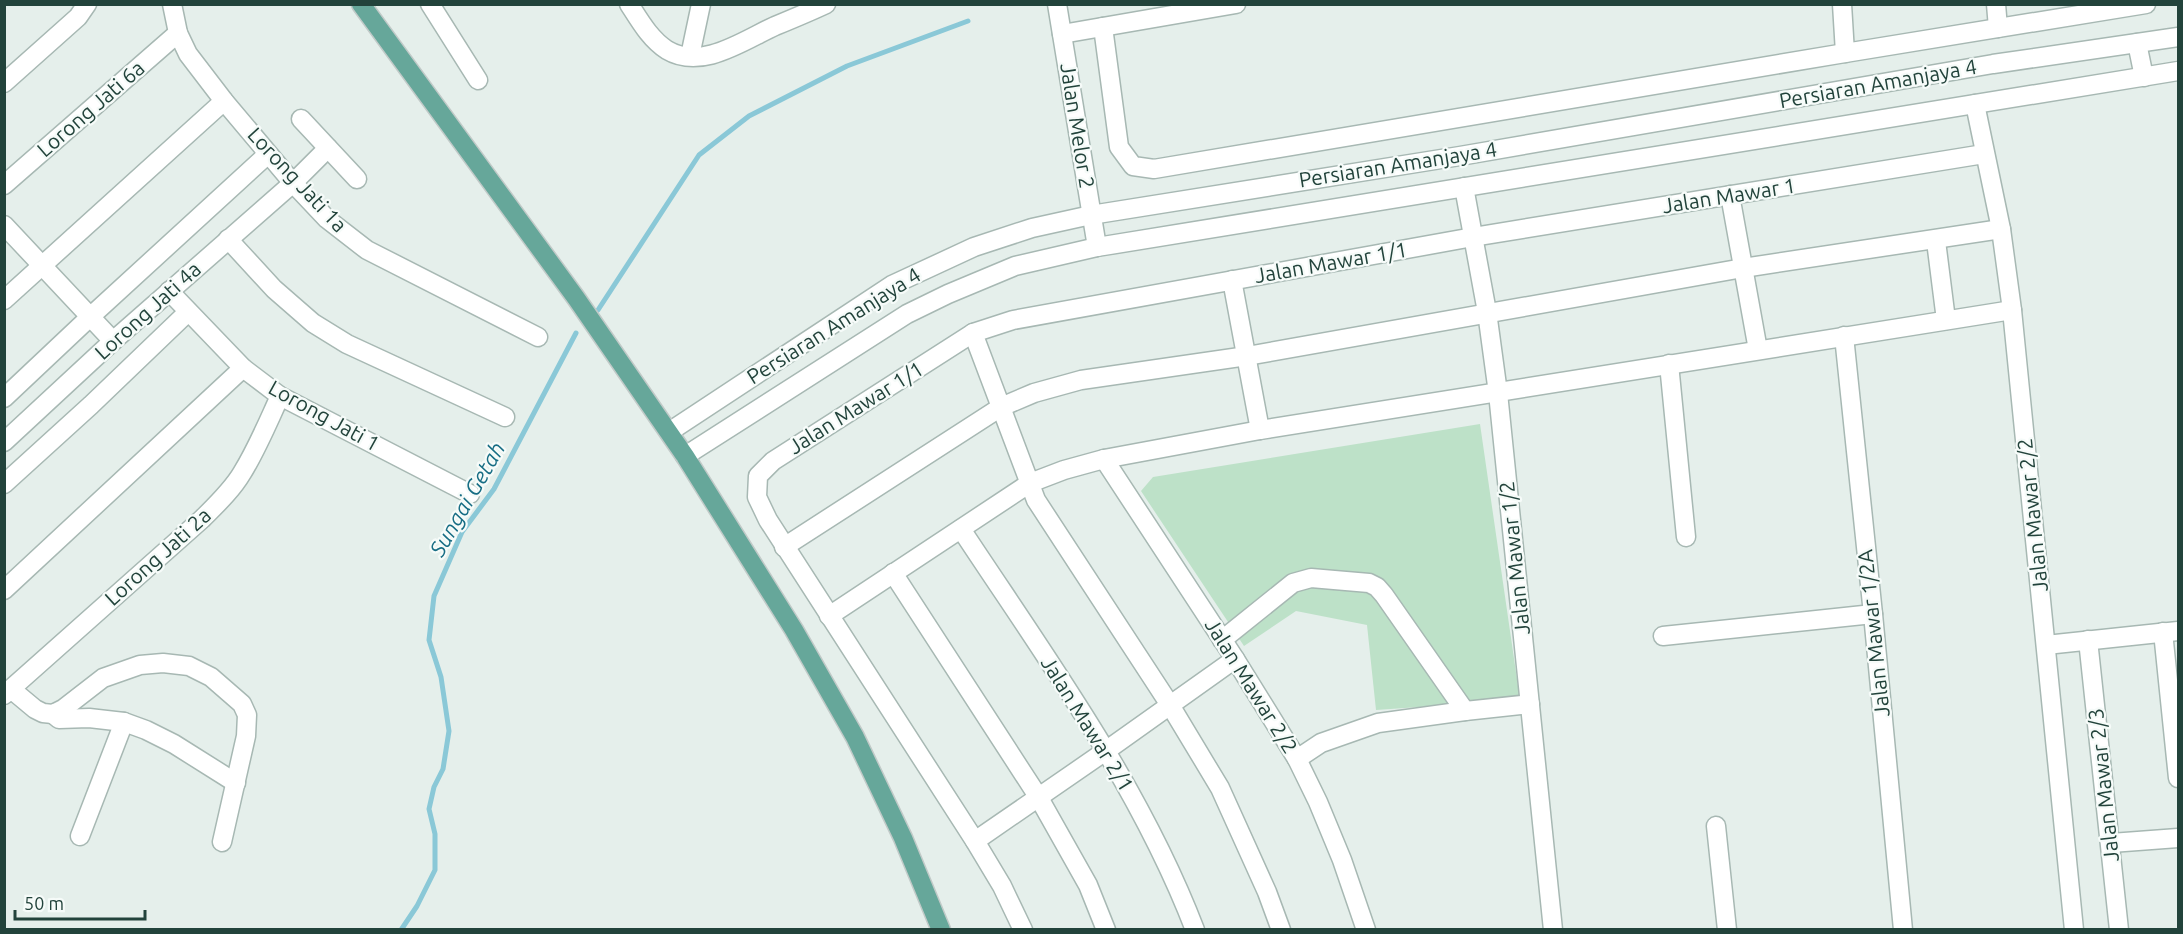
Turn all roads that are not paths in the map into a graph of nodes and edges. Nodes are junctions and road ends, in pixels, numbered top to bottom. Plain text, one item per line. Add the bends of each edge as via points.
1 (87, 4) edge
2 (171, 4) edge
3 (361, 4) edge
4 (430, 4) edge
5 (629, 4) edge
6 (701, 4) edge
7 (826, 4) edge
8 (1058, 4) edge
9 (1236, 4) edge
10 (1842, 4) edge
11 (1996, 4) edge
12 (2146, 4) edge
13 (1103, 27) junction
14 (1998, 28) junction
15 (178, 33) junction
16 (1062, 34) junction
17 (2178, 37) edge
18 (2138, 43) junction
19 (1845, 53) junction
20 (690, 56) junction
21 (2178, 71) edge
22 (2144, 77) junction
23 (478, 81) dead end
24 (4, 82) edge
25 (224, 101) junction
26 (1975, 104) junction
27 (301, 119) dead end
28 (328, 148) junction
29 (268, 154) junction
30 (1984, 154) junction
31 (357, 179) dead end
32 (293, 183) junction
33 (4, 185) edge
34 (1464, 188) junction
35 (1730, 195) junction
36 (1091, 215) junction
37 (4, 225) edge
38 (2001, 230) junction
39 (1473, 237) junction
40 (228, 239) junction
41 (1936, 241) junction
42 (1096, 247) junction
43 (42, 266) junction
44 (1743, 268) junction
45 (1232, 280) junction
46 (169, 291) junction
47 (4, 300) edge
48 (2012, 310) junction
49 (189, 312) junction
50 (1487, 312) junction
51 (90, 317) junction
52 (1946, 320) junction
53 (973, 333) junction
54 (1844, 336) junction
55 (538, 337) dead end
56 (113, 341) junction
57 (1758, 350) junction
58 (1247, 356) junction
59 (1669, 364) junction
60 (243, 368) junction
61 (1498, 393) junction
62 (280, 396) junction
63 (4, 398) edge
64 (1001, 407) junction
65 (505, 417) dead end
66 (1260, 430) junction
67 (669, 432) junction
68 (4, 442) edge
69 (685, 456) junction
70 (1104, 459) junction
71 (1030, 483) junction
72 (4, 484) edge
73 (470, 494) dead end
74 (961, 529) junction
75 (1686, 537) dead end
76 (784, 547) junction
77 (893, 573) junction
78 (4, 590) edge
79 (1873, 614) junction
80 (829, 616) junction
81 (2171, 632) edge
82 (1662, 636) dead end
83 (1222, 640) junction
84 (2088, 640) junction
85 (2046, 645) junction
86 (1235, 659) junction
87 (8, 692) edge
88 (1530, 704) junction
89 (1170, 705) junction
90 (1465, 711) junction
91 (53, 714) junction
92 (124, 722) junction
93 (1107, 750) junction
94 (1297, 759) junction
95 (2178, 778) edge
96 (236, 783) junction
97 (1039, 798) junction
98 (1716, 826) dead end
99 (80, 836) dead end
100 (2178, 838) edge
101 (975, 841) junction
102 (222, 842) dead end
103 (2111, 843) junction
104 (941, 930) edge
105 (1023, 930) edge
106 (1106, 930) edge
107 (1195, 930) edge
108 (1281, 930) edge
109 (1365, 930) edge
110 (1553, 930) edge
111 (1727, 930) edge
112 (1903, 930) edge
113 (2074, 930) edge
114 (2120, 930) edge

1 - 24 street via 78,17
2 - 15 street, Lorong Jati 1a
3 - 67 main road
4 - 23 street
5 - 20 street via 649,35 669,51
6 - 20 street
7 - 20 street via 716,53
8 - 16 street, Jalan Melor 2
9 - 13 street
10 - 19 street
11 - 14 street
12 - 14 street
13 - 16 street
13 - 19 street via 1119,147 1133,166 1154,169
14 - 19 street
15 - 25 street, Lorong Jati 1a via 188,54
15 - 33 street, Lorong Jati 6a
16 - 36 street, Jalan Melor 2
17 - 18 street, Persiaran Amanjaya 4
18 - 22 street
18 - 36 street, Persiaran Amanjaya 4
21 - 22 street, Persiaran Amanjaya 4
22 - 26 street, Persiaran Amanjaya 4
25 - 29 street, Lorong Jati 1a
25 - 43 street
26 - 30 street, Jalan Mawar 2/2
26 - 34 street, Persiaran Amanjaya 4
27 - 28 street
28 - 31 street
28 - 32 street, Lorong Jati 4a
29 - 32 street, Lorong Jati 1a
29 - 51 street
30 - 35 street, Jalan Mawar 1
30 - 38 street, Jalan Mawar 2/2
32 - 40 street, Lorong Jati 4a
32 - 55 street, Lorong Jati 1a via 327,219 367,250
34 - 39 street, Jalan Mawar 1/2
34 - 42 street, Persiaran Amanjaya 4
35 - 39 street, Jalan Mawar 1
35 - 44 street
36 - 42 street, Jalan Melor 2
36 - 67 street, Persiaran Amanjaya 4 via 1032,228 974,247 892,285
37 - 43 street
38 - 41 street
38 - 48 street, Jalan Mawar 2/2
39 - 45 street, Jalan Mawar 1/1
39 - 50 street, Jalan Mawar 1/2
40 - 46 street, Lorong Jati 4a
40 - 65 street via 274,289 313,323 347,344
41 - 44 street
41 - 52 street
42 - 69 street, Persiaran Amanjaya 4 via 1015,266 907,314
43 - 47 street
43 - 51 street
44 - 50 street
44 - 57 street
45 - 53 street, Jalan Mawar 1/1 via 1024,318
45 - 58 street
46 - 49 street, Lorong Jati 1
46 - 56 street, Lorong Jati 4a
48 - 52 street
48 - 85 street, Jalan Mawar 2/2
49 - 60 street, Lorong Jati 1
49 - 72 street
50 - 58 street
50 - 61 street, Jalan Mawar 1/2
51 - 56 street
51 - 63 street
52 - 54 street
53 - 64 street
53 - 76 street, Jalan Mawar 1/1 via 773,461 758,476 757,497
54 - 57 street
54 - 79 street, Jalan Mawar 1/2A
56 - 68 street, Lorong Jati 4a
57 - 59 street
58 - 64 street via 1081,380
58 - 66 street
59 - 61 street
59 - 75 street
60 - 62 street, Lorong Jati 1
60 - 78 street
61 - 66 street
61 - 88 street, Jalan Mawar 1/2
62 - 73 street, Lorong Jati 1
62 - 87 street, Lorong Jati 2a via 242,474 223,498
64 - 71 street
64 - 76 street
66 - 70 street
67 - 69 main road
69 - 104 main road via 794,630 855,737
70 - 71 street
70 - 83 street, Jalan Mawar 2/2
71 - 74 street
71 - 89 street via 1036,500
74 - 77 street
74 - 93 street, Jalan Mawar 2/1
76 - 80 street, Jalan Mawar 1/1
77 - 80 street
77 - 97 street
79 - 82 street
79 - 112 street, Jalan Mawar 1/2A
80 - 101 street, Jalan Mawar 1/1
81 - 84 street
81 - 95 street
83 - 86 street, Jalan Mawar 2/2
83 - 90 street via 1303,579 1369,583 1384,595
84 - 85 street
84 - 103 street, Jalan Mawar 2/3
85 - 113 street, Jalan Mawar 2/2
86 - 89 street
86 - 94 street, Jalan Mawar 2/2
87 - 91 street via 43,713
88 - 90 street
88 - 110 street, Jalan Mawar 1/2
89 - 93 street
89 - 108 street via 1220,788
90 - 94 street via 1378,723 1321,743
91 - 92 street via 67,720
91 - 96 street via 103,678 123,670 163,663 189,666 211,677 242,704 246,736
92 - 96 street via 174,744
92 - 99 street
93 - 97 street
93 - 107 street, Jalan Mawar 2/1 via 1145,819
94 - 109 street, Jalan Mawar 2/2 via 1342,861
96 - 102 street
97 - 101 street
97 - 106 street via 1088,885
98 - 111 street
100 - 103 street
101 - 105 street, Jalan Mawar 1/1
103 - 114 street, Jalan Mawar 2/3

